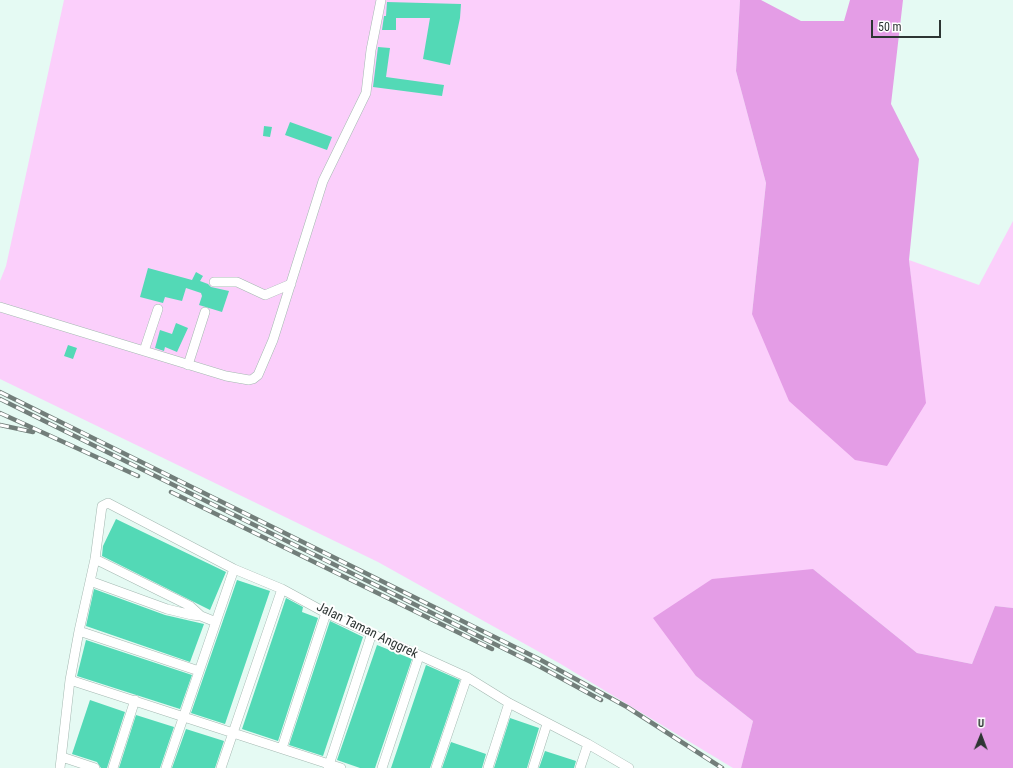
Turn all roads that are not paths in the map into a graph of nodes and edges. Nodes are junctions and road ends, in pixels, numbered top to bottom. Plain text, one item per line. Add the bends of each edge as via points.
1 (381, 0) edge
2 (214, 282) dead end
3 (291, 284) junction
4 (0, 307) edge
5 (158, 309) dead end
6 (205, 312) dead end
7 (144, 351) junction
8 (188, 365) junction
9 (95, 559) junction
10 (234, 569) junction
11 (90, 581) junction
12 (282, 589) junction
13 (326, 613) junction
14 (201, 616) junction
15 (216, 622) junction
16 (79, 631) junction
17 (372, 633) junction
18 (419, 656) junction
19 (199, 671) junction
20 (467, 677) junction
21 (70, 680) junction
22 (135, 700) junction
23 (509, 703) junction
24 (184, 716) junction
25 (547, 724) junction
26 (233, 732) junction
27 (588, 744) junction
28 (282, 748) junction
29 (62, 757) junction
30 (329, 766) edge
31 (60, 768) edge
32 (95, 768) edge
33 (113, 768) edge
34 (166, 768) edge
35 (221, 768) edge
36 (341, 768) edge
37 (382, 768) edge
38 (436, 768) edge
39 (488, 768) edge
40 (533, 768) edge
41 (580, 768) edge
42 (628, 768) edge

1 - 3 street via 366,93 323,181
2 - 3 street via 237,282 265,295
3 - 8 street via 273,340 258,375 253,379 242,379
4 - 7 street
5 - 7 street
6 - 8 street
7 - 8 street
9 - 10 street, Jalan Taman Anggrek via 102,506 111,503
9 - 11 street
9 - 14 street via 190,606
10 - 12 street, Jalan Taman Anggrek
10 - 15 street
11 - 14 street via 175,611
11 - 16 street
12 - 13 street, Jalan Taman Anggrek
12 - 26 street
13 - 17 street, Jalan Taman Anggrek
13 - 28 street
14 - 15 street
15 - 19 street
16 - 19 street
16 - 21 street
17 - 18 street, Jalan Taman Anggrek
17 - 30 street
18 - 20 street, Jalan Taman Anggrek
18 - 37 street
19 - 24 street
20 - 23 street, Jalan Taman Anggrek
20 - 38 street
21 - 22 street
21 - 29 street
22 - 24 street
22 - 33 street
23 - 25 street, Jalan Taman Anggrek
23 - 39 street
24 - 26 street
24 - 34 street
25 - 27 street, Jalan Taman Anggrek
25 - 40 street
26 - 28 street
26 - 35 street
27 - 41 street
27 - 42 street, Jalan Taman Anggrek
28 - 30 street
29 - 31 street
29 - 32 street
30 - 36 street

